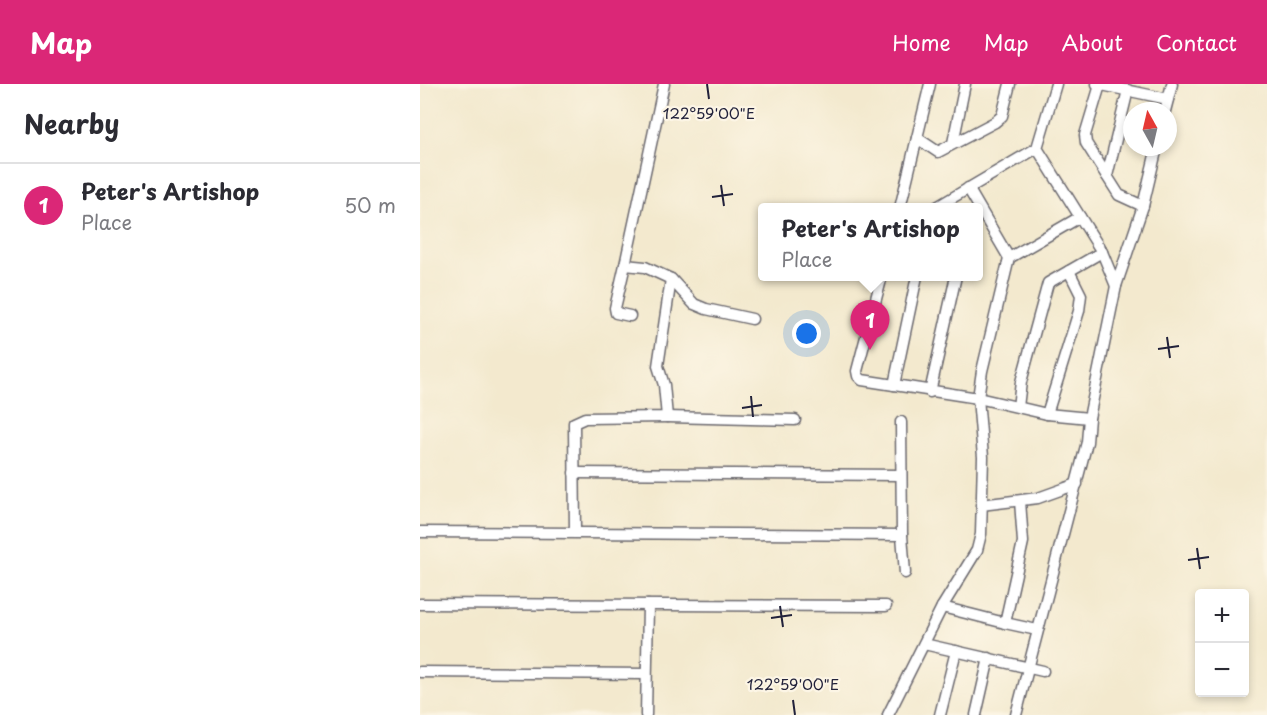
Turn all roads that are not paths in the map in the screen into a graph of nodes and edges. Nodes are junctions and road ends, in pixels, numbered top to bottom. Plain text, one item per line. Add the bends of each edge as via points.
1 (664, 84) edge
2 (930, 84) edge
3 (965, 84) edge
4 (1010, 84) edge
5 (1056, 84) edge
6 (1099, 84) edge
7 (1172, 84) edge
8 (1128, 90) junction
9 (1168, 99) junction
10 (1167, 102) edge
11 (917, 138) junction
12 (953, 143) junction
13 (1037, 148) junction
14 (1155, 156) edge
15 (1107, 177) junction
16 (968, 188) junction
17 (901, 203) edge
18 (942, 203) edge
19 (977, 203) edge
20 (1143, 206) junction
21 (983, 214) edge
22 (1080, 217) junction
23 (1102, 252) junction
24 (1009, 258) junction
25 (625, 265) junction
26 (1069, 270) junction
27 (670, 279) junction
28 (881, 281) edge
29 (916, 281) edge
30 (955, 281) edge
31 (1116, 286) junction
32 (630, 316) dead end
33 (752, 319) dead end
34 (894, 385) junction
35 (930, 392) junction
36 (978, 398) junction
37 (1018, 407) junction
38 (1047, 414) junction
39 (667, 417) junction
40 (1089, 418) junction
41 (795, 420) dead end
42 (901, 422) dead end
43 (574, 473) junction
44 (901, 475) junction
45 (1077, 484) junction
46 (1020, 501) junction
47 (981, 505) junction
48 (420, 532) edge
49 (575, 532) junction
50 (902, 535) junction
51 (905, 573) dead end
52 (420, 604) edge
53 (648, 605) junction
54 (886, 606) dead end
55 (942, 607) junction
56 (1005, 623) junction
57 (1037, 630) junction
58 (924, 644) junction
59 (956, 651) junction
60 (989, 658) junction
61 (1028, 667) junction
62 (1043, 671) dead end
63 (420, 672) edge
64 (646, 674) junction
65 (892, 712) edge
66 (646, 715) edge
67 (940, 715) edge
68 (976, 715) edge
69 (1016, 715) edge

1 - 25 street
2 - 11 street
3 - 12 street
4 - 12 street via 1002,116
5 - 13 street
6 - 8 street
6 - 15 street via 1085,135 1088,149
7 - 9 street
8 - 9 street
8 - 15 street
9 - 10 street
11 - 12 street via 938,152
11 - 17 street
13 - 16 street
13 - 22 street
14 - 20 street
15 - 20 street via 1119,195
16 - 18 street
16 - 19 street
20 - 31 street
21 - 24 street
22 - 23 street
22 - 24 street
23 - 26 street
23 - 31 street
24 - 36 street
25 - 27 street via 645,267
25 - 32 street via 615,313
26 - 37 street via 1048,283
26 - 38 street via 1081,295 1079,312
27 - 33 street via 699,306
27 - 39 street via 658,366
28 - 34 street via 856,371 862,380
29 - 34 street
30 - 35 street
31 - 40 street
34 - 35 street
35 - 36 street
36 - 37 street
36 - 47 street via 983,457
37 - 38 street
38 - 40 street
39 - 41 street
39 - 43 street via 578,420 574,425
40 - 45 street
42 - 44 street
43 - 44 street
43 - 49 street
44 - 50 street
45 - 46 street
45 - 57 street
46 - 47 street
46 - 56 street via 1023,542
47 - 55 street via 983,521 977,550
48 - 49 street
49 - 50 street
50 - 51 street
52 - 53 street
53 - 54 street
53 - 64 street
55 - 56 street
55 - 58 street
56 - 57 street
57 - 61 street
58 - 59 street
58 - 65 street
59 - 60 street
59 - 67 street
60 - 61 street
60 - 68 street
61 - 62 street
61 - 69 street
63 - 64 street
64 - 66 street

